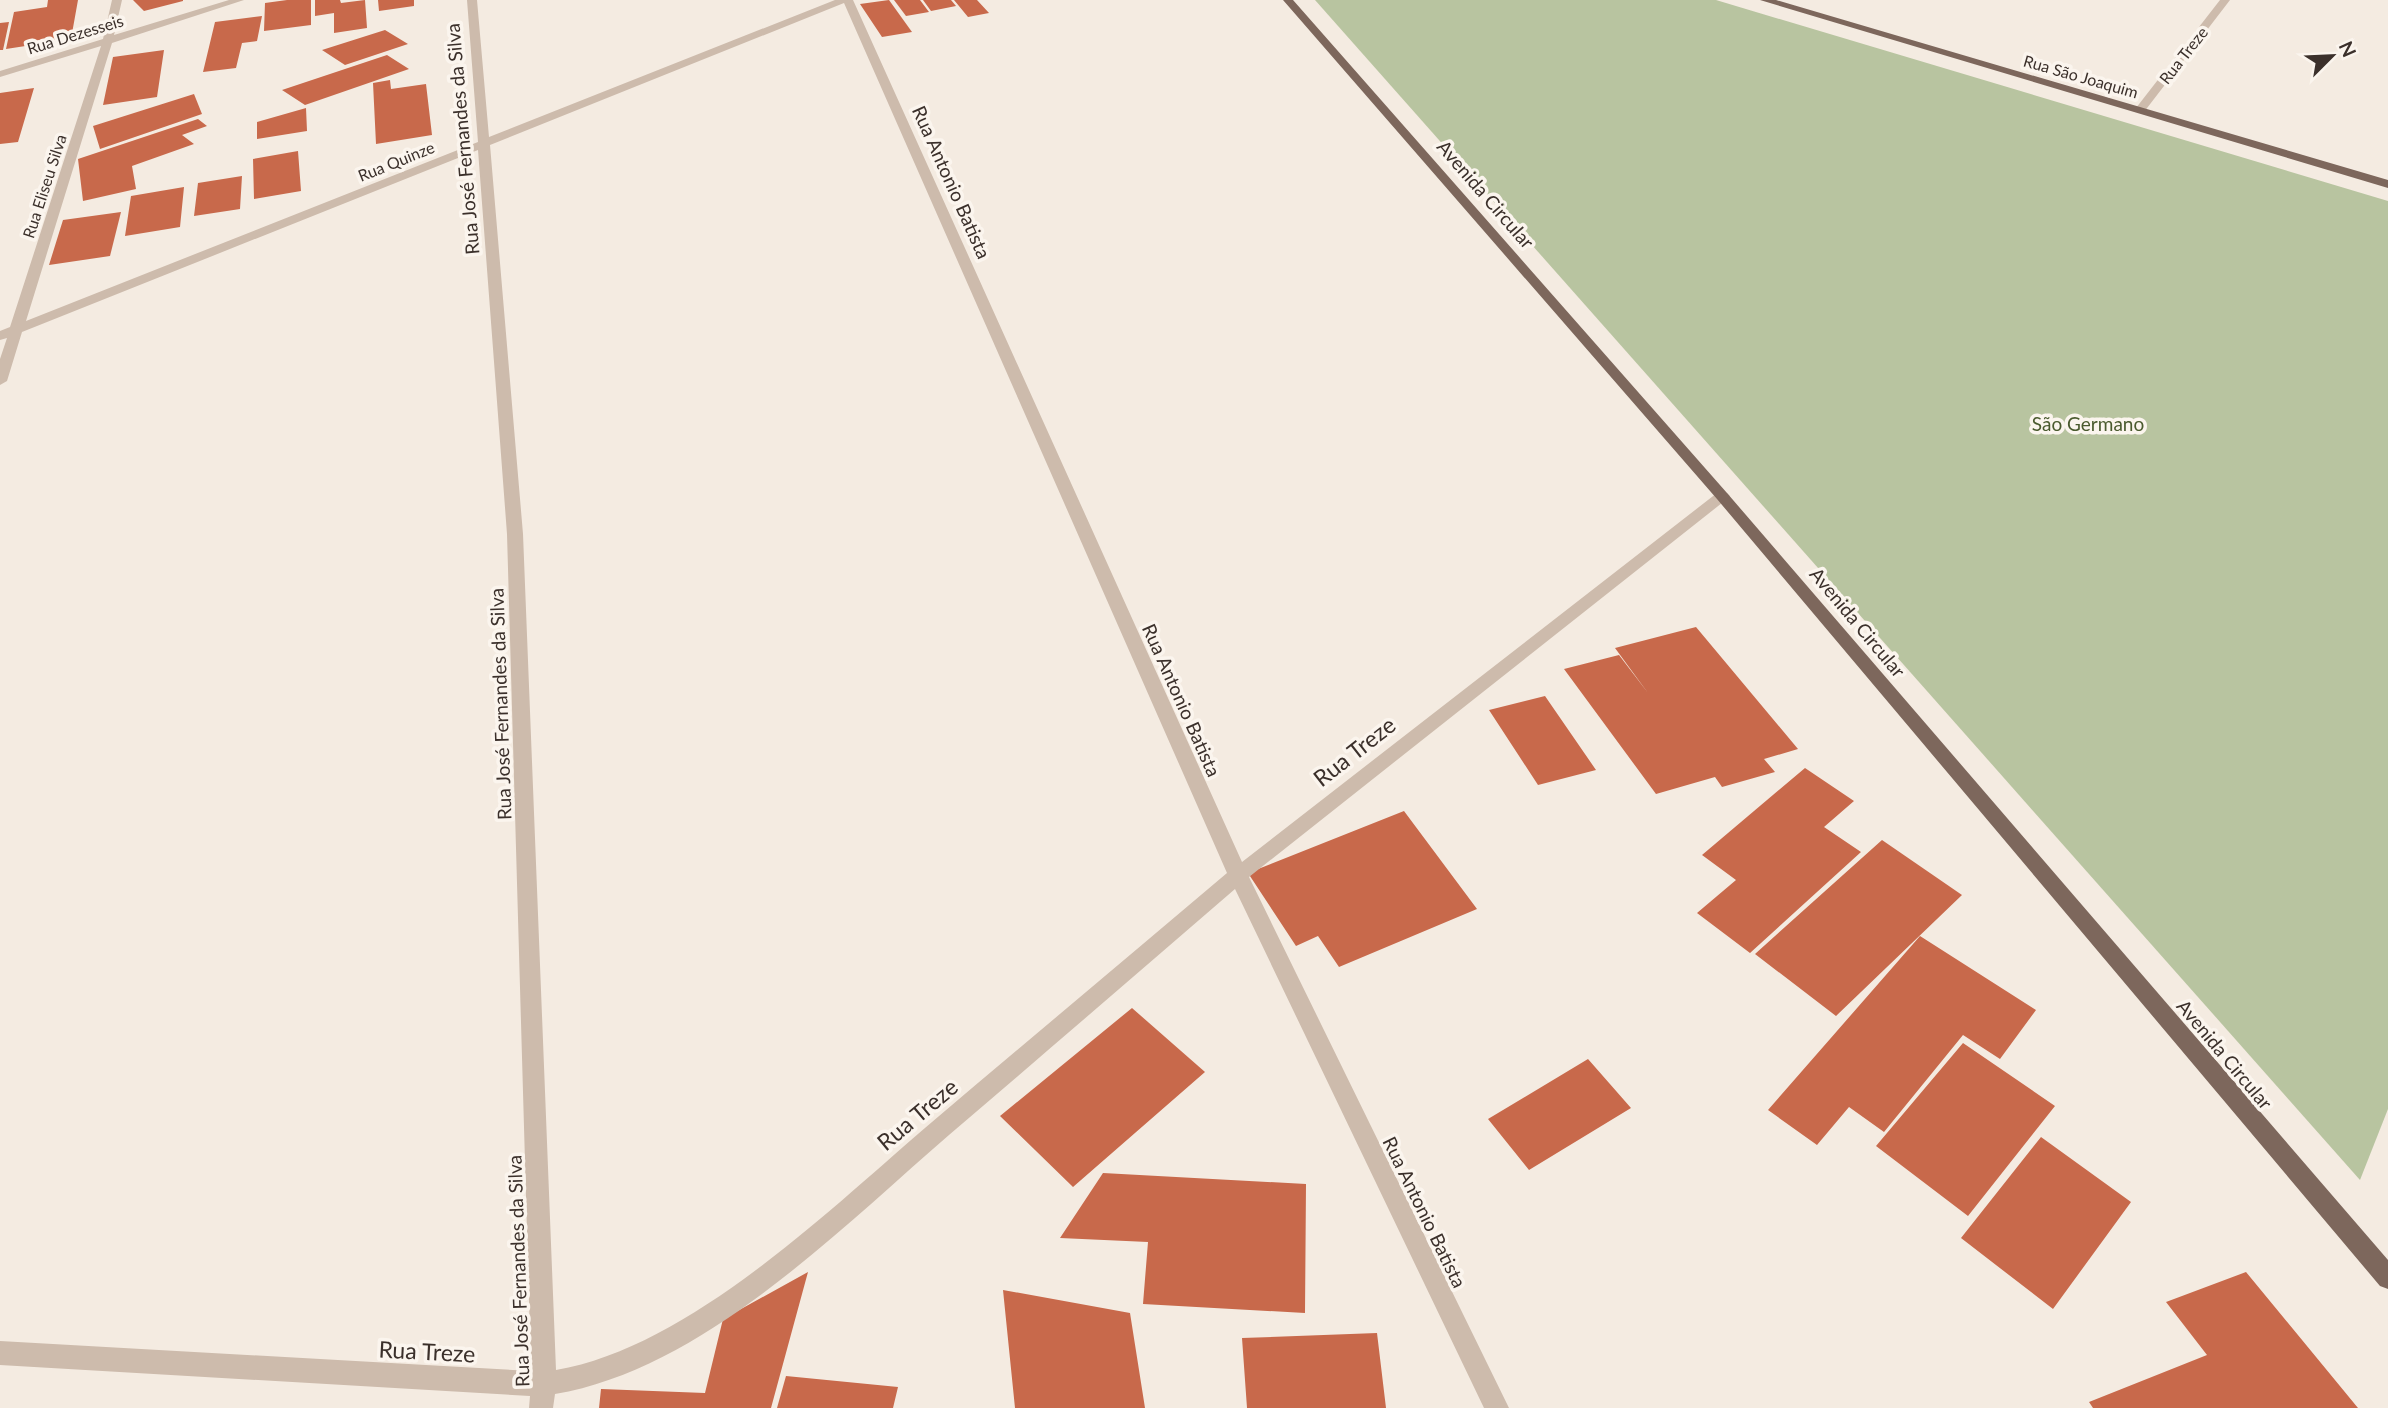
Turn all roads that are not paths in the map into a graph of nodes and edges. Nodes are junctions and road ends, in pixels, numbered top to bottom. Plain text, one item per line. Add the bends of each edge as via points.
1 (117, 0) edge
2 (239, 0) edge
3 (472, 0) edge
4 (846, 0) edge
5 (1288, 0) edge
6 (1765, 0) edge
7 (2225, 0) edge
8 (108, 40) junction
9 (0, 74) edge
10 (2140, 110) junction
11 (483, 144) junction
12 (2388, 184) edge
13 (14, 331) junction
14 (0, 336) edge
15 (0, 381) edge
16 (1722, 496) junction
17 (1238, 875) junction
18 (2388, 1278) edge
19 (0, 1353) edge
20 (544, 1384) junction
21 (541, 1408) edge
22 (1497, 1408) edge

1 - 8 street, Rua Eliseu Silva
2 - 8 street, Rua Dezesseis
3 - 11 street, Rua José Fernandes da Silva
4 - 11 street, Rua Quinze
4 - 17 street, Rua Antonio Batista
5 - 16 main road, Avenida Circular
6 - 10 main road, Rua São Joaquim
7 - 10 street, Rua Treze
8 - 9 street, Rua Dezesseis
8 - 13 street, Rua Eliseu Silva
10 - 12 main road, Rua São Joaquim
11 - 13 street, Rua Quinze
11 - 20 street, Rua José Fernandes da Silva via 515,534
13 - 14 street, Rua Quinze
13 - 15 street, Rua Eliseu Silva
16 - 17 street, Rua Treze
16 - 18 main road, Avenida Circular
17 - 20 street, Rua Treze via 771,1274 634,1356 592,1375
17 - 22 street, Rua Antonio Batista
19 - 20 street, Rua Treze
20 - 21 street, Rua José Fernandes da Silva

